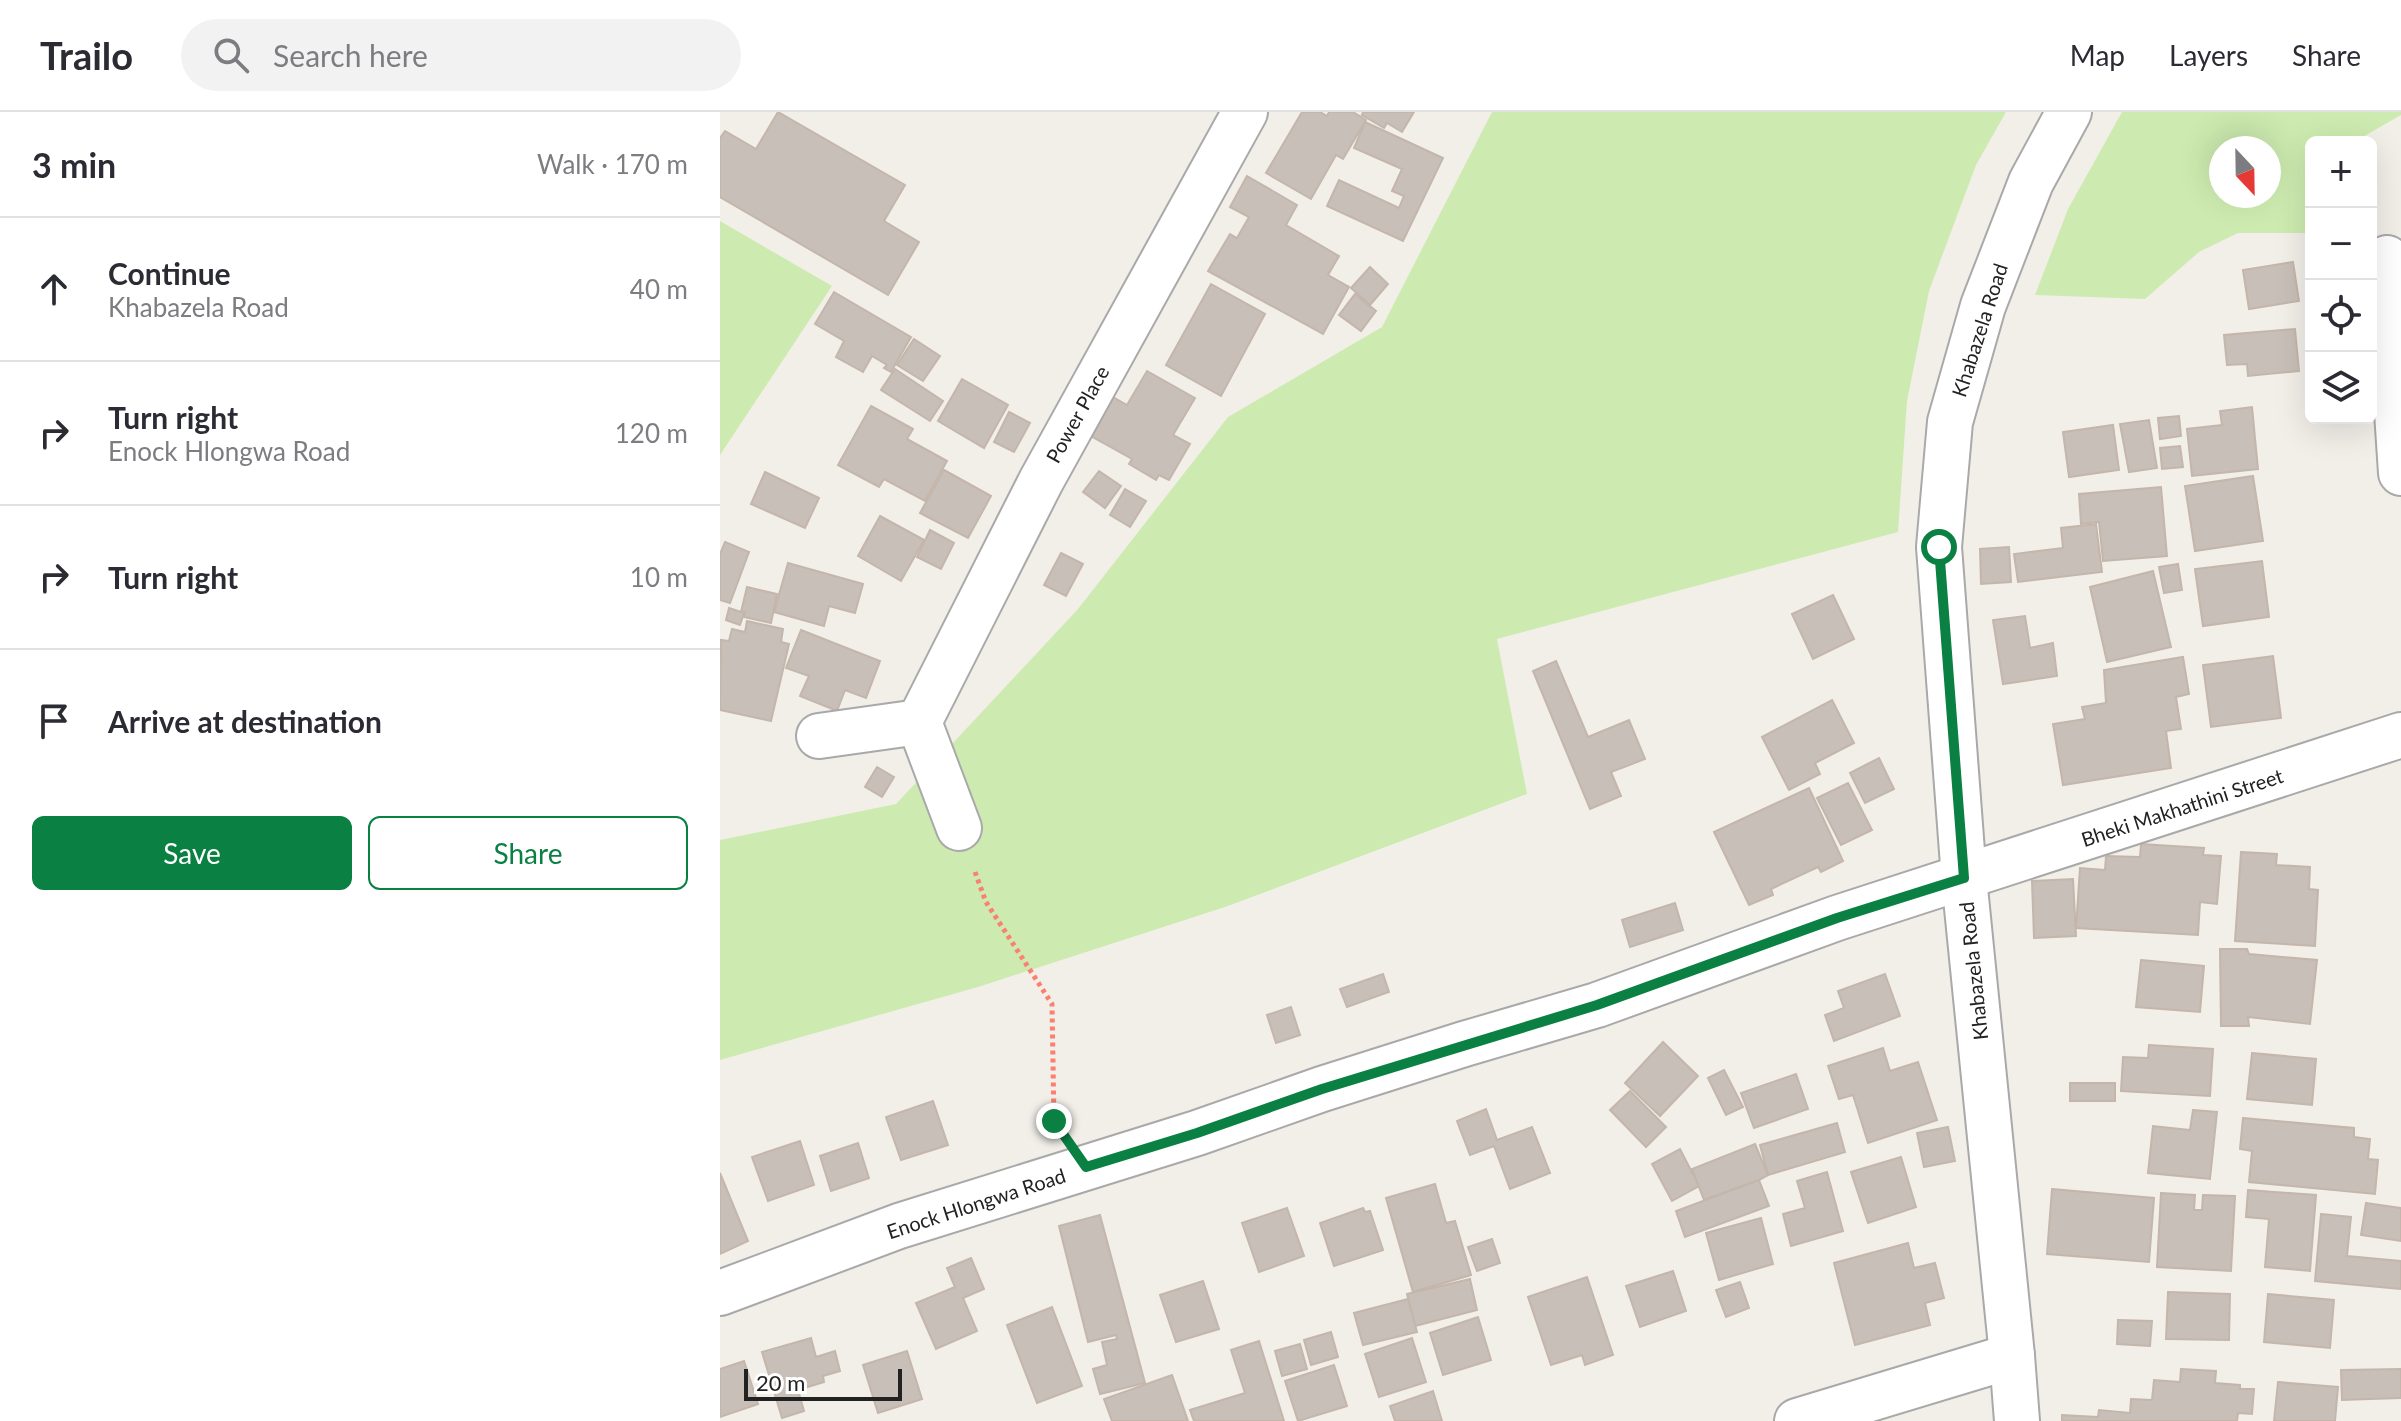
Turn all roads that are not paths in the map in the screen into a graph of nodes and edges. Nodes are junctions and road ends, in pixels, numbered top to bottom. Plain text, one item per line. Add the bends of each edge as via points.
1 (1245, 112) edge
2 (2069, 112) edge
3 (2387, 258) dead end
4 (2401, 473) edge
5 (919, 722) junction
6 (2401, 735) edge
7 (819, 736) dead end
8 (959, 828) road end
9 (1964, 878) junction
10 (720, 1293) edge
11 (2012, 1356) junction
12 (1797, 1421) edge
13 (2017, 1421) edge

1 - 5 street, Power Place via 1041,481
2 - 9 street, Khabazela Road via 2031,182 1983,306 1950,422 1939,547
3 - 4 street
5 - 7 street
5 - 8 street
6 - 9 street, Bheki Makhathini Street
9 - 10 street, Enock Hlongwa Road via 1597,1005 899,1226
9 - 11 street, Khabazela Road
11 - 12 street
11 - 13 street, Khabazela Road

